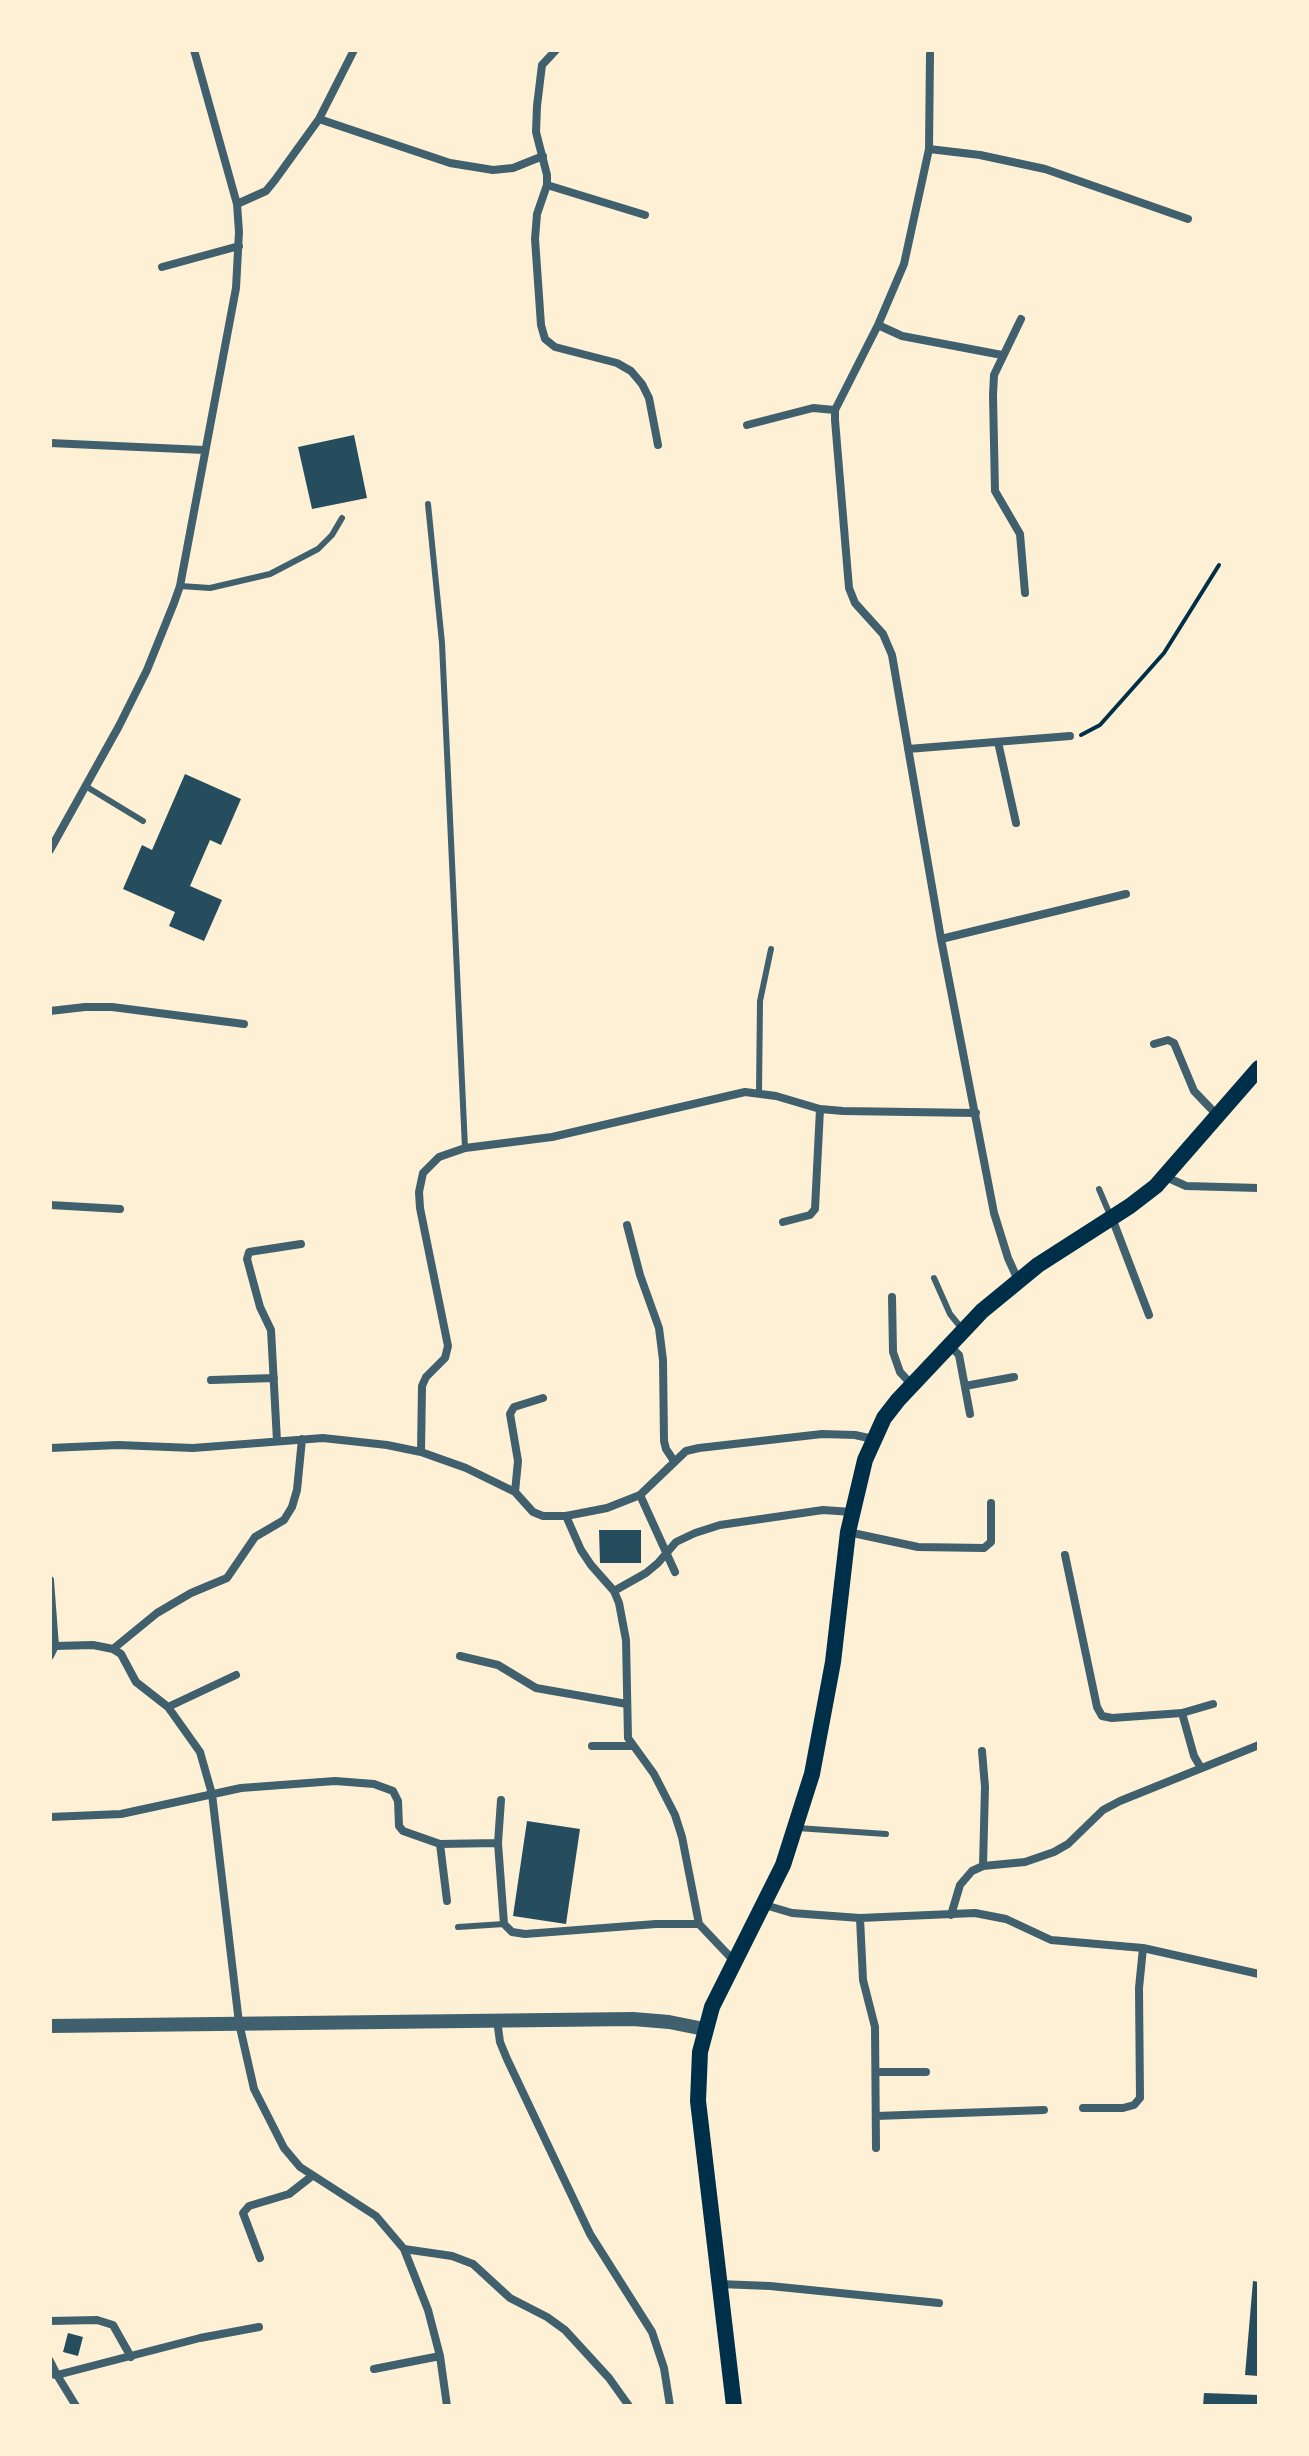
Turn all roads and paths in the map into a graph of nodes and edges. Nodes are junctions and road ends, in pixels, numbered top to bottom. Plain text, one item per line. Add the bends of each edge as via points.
1 (194, 50) edge
2 (354, 50) edge
3 (556, 50) edge
4 (930, 54) dead end
5 (319, 119) junction
6 (929, 149) junction
7 (543, 156) junction
8 (547, 185) junction
9 (237, 204) junction
10 (645, 215) dead end
11 (1188, 219) dead end
12 (239, 246) junction
13 (162, 267) dead end
14 (1021, 319) dead end
15 (878, 325) junction
16 (1002, 355) junction
17 (835, 410) junction
18 (747, 425) dead end
19 (50, 443) edge
20 (658, 445) dead end
21 (204, 450) junction
22 (428, 504) dead end
23 (342, 518) dead end
24 (1219, 565) dead end
25 (180, 586) junction
26 (1025, 593) dead end
27 (1070, 736) joint
28 (998, 742) junction
29 (908, 749) junction
30 (87, 787) junction
31 (143, 821) dead end
32 (1016, 823) dead end
33 (54, 835) edge
34 (50, 850) edge
35 (1126, 894) dead end
36 (941, 939) junction
37 (771, 949) dead end
38 (50, 1011) edge
39 (244, 1024) dead end
40 (1154, 1044) dead end
41 (1259, 1068) edge
42 (759, 1093) junction
43 (820, 1109) junction
44 (976, 1113) junction
45 (1217, 1115) junction
46 (465, 1148) junction
47 (1166, 1177) junction
48 (1259, 1188) edge
49 (1099, 1189) dead end
50 (50, 1205) edge
51 (120, 1209) dead end
52 (1112, 1218) junction
53 (783, 1222) dead end
54 (627, 1225) dead end
55 (301, 1244) dead end
56 (934, 1278) dead end
57 (1018, 1280) junction
58 (892, 1297) dead end
59 (1149, 1315) dead end
60 (963, 1330) junction
61 (949, 1344) junction
62 (1014, 1377) dead end
63 (274, 1378) junction
64 (211, 1380) dead end
65 (911, 1384) junction
66 (965, 1386) junction
67 (543, 1398) dead end
68 (970, 1414) dead end
69 (302, 1439) junction
70 (873, 1439) junction
71 (277, 1441) junction
72 (50, 1448) edge
73 (421, 1452) junction
74 (674, 1461) junction
75 (515, 1492) junction
76 (640, 1495) junction
77 (991, 1503) dead end
78 (852, 1512) junction
79 (566, 1516) junction
80 (848, 1532) junction
81 (666, 1552) junction
82 (1065, 1555) dead end
83 (675, 1572) dead end
84 (50, 1580) edge
85 (614, 1591) junction
86 (55, 1646) junction
87 (113, 1649) junction
88 (50, 1656) edge
89 (460, 1656) dead end
90 (236, 1675) dead end
91 (627, 1704) junction
92 (1213, 1704) dead end
93 (168, 1707) junction
94 (1182, 1713) junction
95 (1259, 1745) edge
96 (592, 1746) dead end
97 (632, 1746) junction
98 (982, 1751) dead end
99 (1201, 1768) junction
100 (212, 1794) junction
101 (501, 1800) dead end
102 (50, 1817) edge
103 (797, 1828) junction
104 (886, 1834) dead end
105 (498, 1843) junction
106 (440, 1844) junction
107 (983, 1866) junction
108 (447, 1901) dead end
109 (765, 1905) junction
110 (951, 1915) junction
111 (860, 1918) junction
112 (504, 1924) junction
113 (699, 1924) junction
114 (458, 1927) dead end
115 (1143, 1948) junction
116 (735, 1962) junction
117 (1259, 1974) edge
118 (497, 2019) junction
119 (239, 2023) junction
120 (50, 2026) edge
121 (704, 2029) junction
122 (876, 2072) junction
123 (926, 2072) dead end
124 (1083, 2108) dead end
125 (1044, 2110) dead end
126 (876, 2116) junction
127 (876, 2148) dead end
128 (312, 2176) junction
129 (404, 2249) junction
130 (260, 2258) dead end
131 (719, 2284) junction
132 (939, 2303) dead end
133 (50, 2321) edge
134 (259, 2327) dead end
135 (440, 2356) junction
136 (131, 2357) junction
137 (50, 2361) edge
138 (374, 2369) dead end
139 (54, 2374) edge
140 (76, 2406) edge
141 (447, 2406) edge
142 (629, 2406) edge
143 (670, 2406) edge
144 (734, 2406) edge

1 - 9 street
2 - 5 street
3 - 7 street via 542,65 536,132
4 - 6 street
5 - 7 street via 479,168 513,168
5 - 9 street via 266,191
6 - 11 street via 1045,169
6 - 15 street via 904,264
7 - 8 street
8 - 10 street
8 - 20 street via 535,239 545,339 555,347 631,371 649,398
9 - 12 street
12 - 13 street
12 - 21 street via 236,288
14 - 16 street
15 - 16 street via 902,336
15 - 17 street
16 - 26 street via 994,375 995,491 1020,534
17 - 18 street via 813,408
17 - 29 street via 849,588 892,655
19 - 21 street
21 - 25 street
22 - 46 lane via 442,643
23 - 25 lane via 318,549 270,574 210,588
24 - 27 path via 1164,653 1100,725
25 - 30 street via 147,670
27 - 28 street
28 - 29 street
28 - 32 street
29 - 36 street
30 - 31 lane
30 - 33 street
33 - 34 street
35 - 36 street
36 - 44 street
37 - 42 lane via 760,1001
38 - 39 street via 112,1007
40 - 45 street via 1174,1043 1194,1091
41 - 45 main road
42 - 43 street
42 - 46 street via 731,1094 552,1137
43 - 44 street
43 - 53 street via 815,1209
44 - 57 street via 994,1213
45 - 47 main road
46 - 73 street via 430,1164 419,1192 448,1346 445,1358 422,1386
47 - 48 street via 1186,1186
47 - 52 main road
49 - 52 lane
50 - 51 street
52 - 57 main road
52 - 59 street
54 - 74 street via 661,1339 664,1441
55 - 63 street via 249,1252 247,1259 271,1330
56 - 60 lane
57 - 60 main road
58 - 65 street via 893,1352
60 - 61 main road
61 - 65 main road
61 - 66 street via 959,1355
62 - 66 street
63 - 64 street
63 - 71 street
65 - 70 main road
66 - 68 street
67 - 75 street via 514,1407 510,1414 518,1461
69 - 71 street
69 - 73 street
69 - 87 street via 297,1490 284,1520 255,1537 227,1578 157,1613
70 - 74 street via 822,1434 719,1445 686,1451
70 - 78 main road
71 - 72 street via 193,1448
73 - 75 street
74 - 76 street
75 - 79 street via 533,1512
76 - 79 street
76 - 81 street
77 - 80 street via 991,1542 984,1548 918,1547
78 - 80 main road
78 - 81 street via 823,1510 720,1525 676,1542
79 - 85 street via 591,1565
80 - 103 main road via 823,1727
81 - 83 street
81 - 85 street via 646,1573
82 - 94 street via 1102,1716
84 - 86 street
85 - 91 street via 626,1640
86 - 87 street
86 - 88 street
87 - 93 street via 136,1682
89 - 91 street via 498,1665 536,1688
90 - 93 street
91 - 97 street
92 - 94 street
93 - 100 street via 200,1752
94 - 99 street
95 - 99 street
96 - 97 street
97 - 113 street via 675,1815
98 - 107 street
99 - 107 street via 1112,1806 1054,1852 1025,1862
100 - 102 street via 121,1814
100 - 106 street via 335,1781 374,1784 393,1791 403,1831
100 - 119 street
101 - 105 street
103 - 104 lane
103 - 109 main road
105 - 106 street
105 - 112 street
106 - 108 street
107 - 110 street via 960,1885
109 - 111 street via 792,1913
109 - 116 main road
110 - 111 street
110 - 115 street via 1006,1919 1051,1940
111 - 122 street
112 - 113 street via 525,1934
112 - 114 lane
113 - 116 street
115 - 117 street
115 - 124 street via 1140,2098 1123,2108
116 - 121 main road
118 - 119 street
118 - 121 street via 633,2019
118 - 143 street via 507,2059 590,2234 652,2332
119 - 120 street
119 - 128 street via 254,2089 284,2148
121 - 131 main road via 698,2101
122 - 123 street
122 - 126 street
125 - 126 street
126 - 127 street
128 - 129 street via 376,2216
128 - 130 street via 289,2194 249,2206 243,2213
129 - 135 street
129 - 142 street via 473,2264 510,2298 565,2330
131 - 132 street
131 - 144 main road
133 - 136 street via 113,2325
134 - 136 street
135 - 138 street
135 - 141 street
136 - 139 street
137 - 139 street
139 - 140 street

